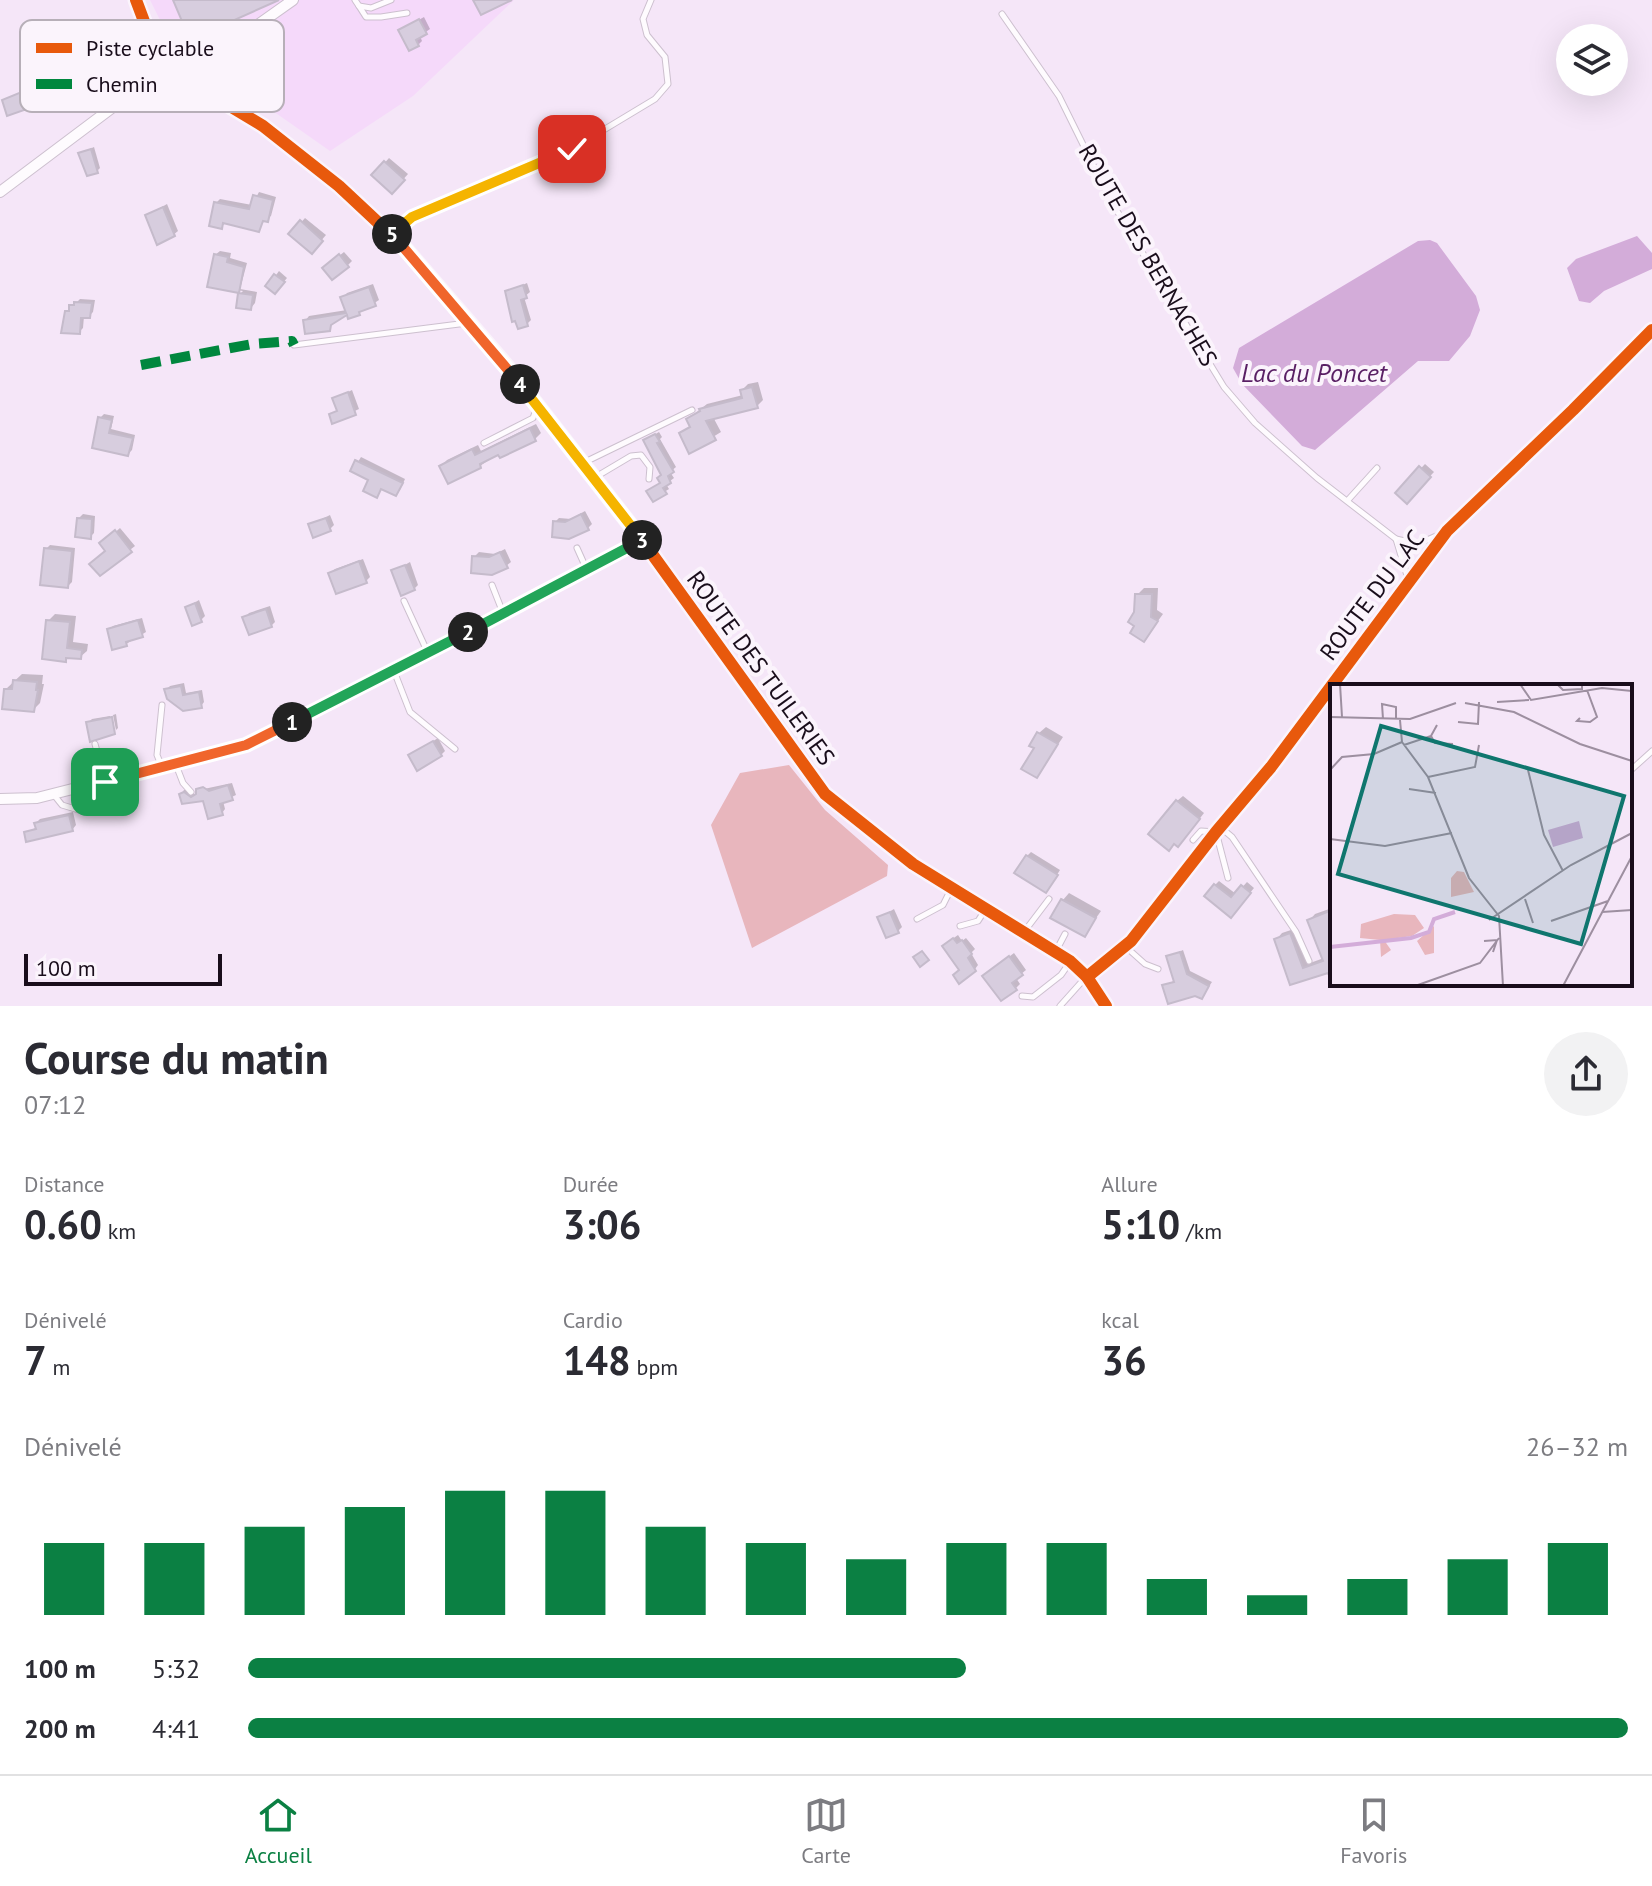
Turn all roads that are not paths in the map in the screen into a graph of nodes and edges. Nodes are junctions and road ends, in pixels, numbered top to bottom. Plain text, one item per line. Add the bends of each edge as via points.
1 (136, 0) edge
2 (293, 0) edge
3 (391, 0) edge
4 (651, 0) edge
5 (357, 3) edge
6 (407, 13) dead end
7 (1002, 14) dead end
8 (144, 20) edge
9 (262, 20) edge
10 (106, 112) edge
11 (242, 112) edge
12 (0, 192) edge
13 (391, 233) junction
14 (468, 322) junction
15 (1652, 330) edge
16 (294, 345) dead end
17 (537, 406) junction
18 (692, 410) dead end
19 (484, 443) dead end
20 (582, 463) junction
21 (1377, 468) dead end
22 (594, 478) junction
23 (649, 479) dead end
24 (1348, 500) junction
25 (1447, 531) junction
26 (1396, 539) junction
27 (642, 540) junction
28 (577, 548) dead end
29 (587, 569) junction
30 (1409, 580) junction
31 (492, 585) dead end
32 (404, 601) dead end
33 (503, 613) junction
34 (428, 652) junction
35 (394, 670) junction
36 (1332, 684) edge
37 (1330, 687) edge
38 (162, 705) dead end
39 (95, 744) dead end
40 (455, 749) dead end
41 (1652, 751) edge
42 (176, 765) junction
43 (162, 768) junction
44 (1632, 769) edge
45 (105, 782) junction
46 (191, 792) dead end
47 (53, 794) junction
48 (0, 799) edge
49 (82, 811) dead end
50 (1218, 829) junction
51 (1193, 840) dead end
52 (1228, 878) dead end
53 (952, 888) junction
54 (1049, 899) dead end
55 (986, 909) junction
56 (917, 919) dead end
57 (960, 926) dead end
58 (1024, 932) junction
59 (1065, 934) dead end
60 (1126, 947) junction
61 (1055, 952) junction
62 (1070, 961) junction
63 (1309, 961) dead end
64 (1158, 969) dead end
65 (1087, 977) junction
66 (1022, 996) dead end
67 (1060, 1006) edge
68 (1106, 1006) edge

1 - 8 street
2 - 9 street
3 - 5 lane via 371,8
4 - 13 lane via 643,19 647,35 665,57 668,84 655,99 572,149 412,217
5 - 6 lane via 366,17
7 - 24 lane, ROUTE DES BERNACHES via 1059,96 1111,201 1224,387 1255,423
10 - 12 street
11 - 13 street, ROUTE DES TUILERIES
13 - 14 street, ROUTE DES TUILERIES
14 - 16 lane
14 - 17 street, ROUTE DES TUILERIES
15 - 25 street, ROUTE DU LAC
17 - 19 lane via 533,418
17 - 20 street, ROUTE DES TUILERIES
18 - 20 lane
20 - 22 street, ROUTE DES TUILERIES
21 - 24 lane
22 - 23 lane via 641,455 650,467
22 - 27 street, ROUTE DES TUILERIES
24 - 26 lane, ROUTE DES BERNACHES
25 - 26 lane via 1418,544
25 - 30 street, ROUTE DU LAC
26 - 30 lane
27 - 29 street
27 - 53 street, ROUTE DES TUILERIES via 825,794
28 - 29 lane
29 - 33 street
30 - 36 street, ROUTE DU LAC
31 - 33 lane
32 - 34 lane
33 - 34 street
34 - 35 street
35 - 40 lane via 410,712
35 - 42 street via 246,745
37 - 50 street, ROUTE DU LAC
38 - 43 lane via 157,755
39 - 45 lane
41 - 44 lane
42 - 43 street
42 - 46 lane
43 - 45 street
45 - 47 street
47 - 48 street
47 - 49 lane via 62,805
50 - 51 lane via 1201,831
50 - 52 lane
50 - 60 street, ROUTE DU LAC
50 - 63 lane via 1232,837 1296,932
53 - 55 street, ROUTE DES TUILERIES
53 - 56 lane via 943,905
54 - 58 lane
55 - 57 lane via 978,921
55 - 58 street, ROUTE DES TUILERIES
58 - 61 street, ROUTE DES TUILERIES
59 - 61 lane
60 - 64 lane
60 - 65 street, ROUTE DU LAC
61 - 62 street, ROUTE DES TUILERIES
62 - 65 street, ROUTE DES TUILERIES
62 - 66 lane via 1033,997
65 - 67 lane
65 - 68 street, ROUTE DES TUILERIES

